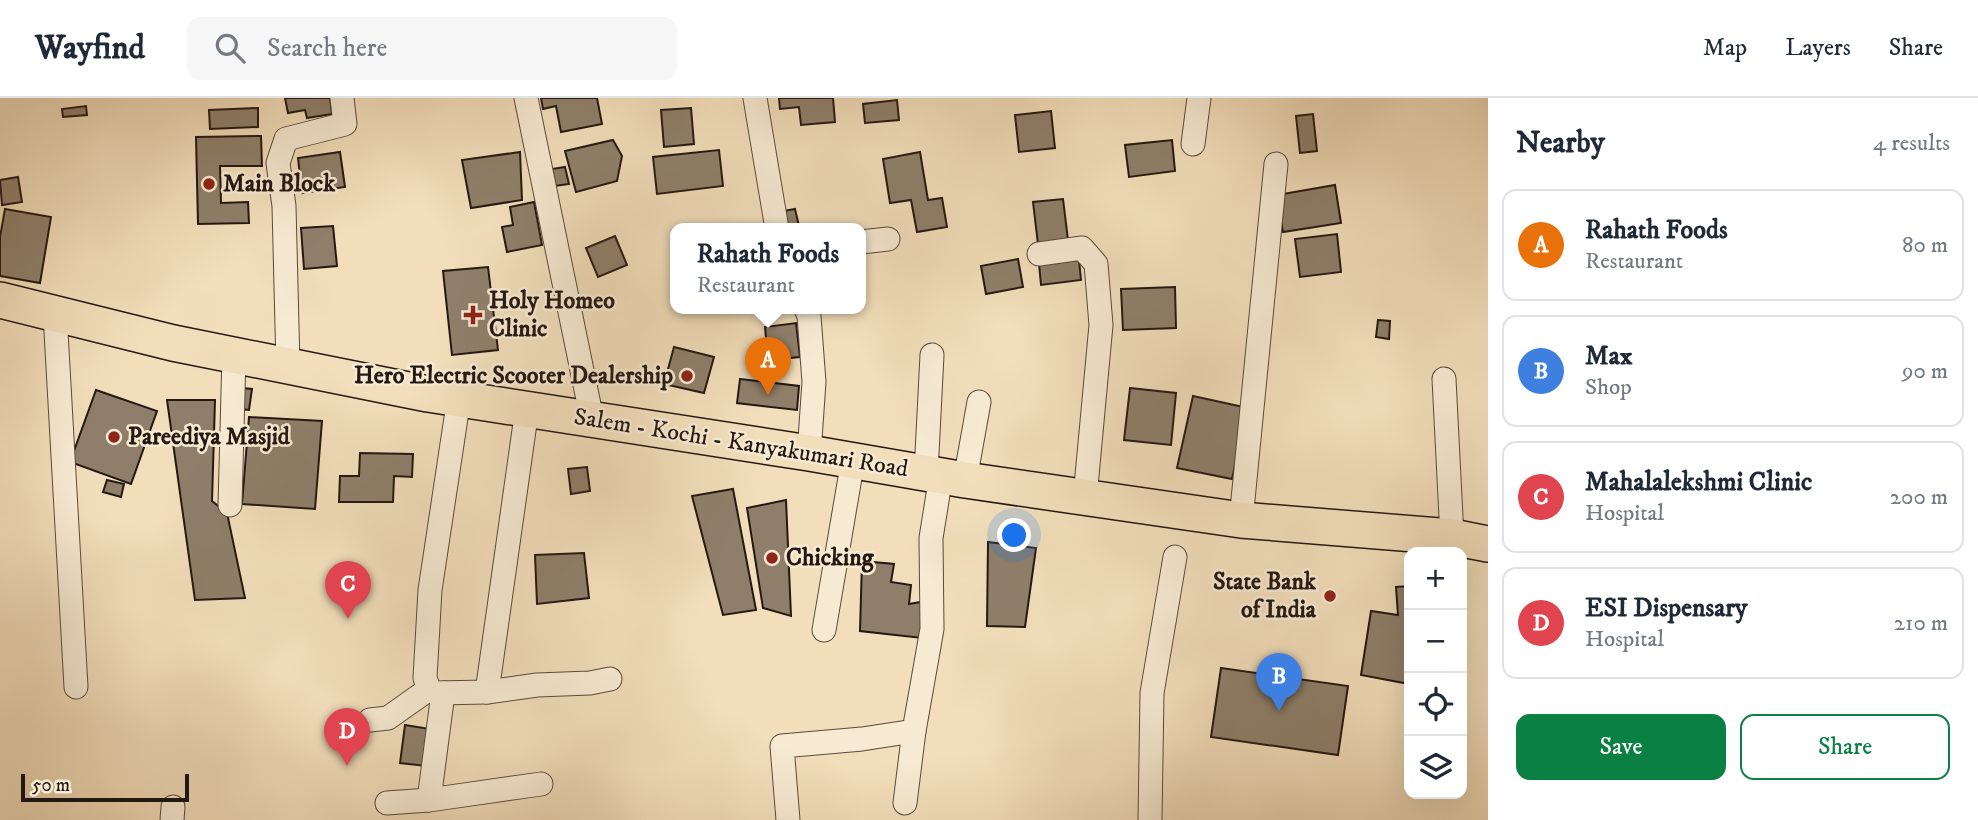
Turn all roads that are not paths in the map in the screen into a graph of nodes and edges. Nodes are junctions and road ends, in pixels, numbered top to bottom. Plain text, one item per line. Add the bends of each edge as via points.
1 (342, 98) edge
2 (526, 98) edge
3 (755, 98) edge
4 (1199, 98) edge
5 (1193, 144) dead end
6 (1276, 164) dead end
7 (776, 223) edge
8 (888, 239) dead end
9 (866, 241) edge
10 (1039, 254) dead end
11 (0, 300) edge
12 (55, 314) junction
13 (808, 314) edge
14 (234, 355) junction
15 (932, 355) dead end
16 (288, 366) junction
17 (1444, 379) dead end
18 (459, 398) junction
19 (979, 402) dead end
20 (527, 409) junction
21 (592, 419) junction
22 (809, 453) junction
23 (853, 460) junction
24 (944, 476) junction
25 (1085, 497) junction
26 (230, 505) dead end
27 (1241, 520) junction
28 (1488, 544) edge
29 (1451, 545) edge
30 (1175, 557) dead end
31 (824, 630) dead end
32 (610, 679) dead end
33 (76, 687) dead end
34 (436, 691) junction
35 (487, 692) junction
36 (370, 720) dead end
37 (914, 731) junction
38 (541, 784) dead end
39 (429, 800) junction
40 (387, 803) dead end
41 (905, 803) dead end
42 (788, 820) edge
43 (1150, 820) edge

1 - 16 street via 345,124 286,139 278,163 284,206
2 - 21 street
3 - 7 street
4 - 5 street
6 - 27 street
8 - 9 street
10 - 25 street via 1082,248 1097,264 1101,325
11 - 12 main road, Salem - Kochi - Kanyakumari Road
12 - 14 main road, Salem - Kochi - Kanyakumari Road
12 - 33 street
13 - 22 street via 814,382
14 - 16 main road, Salem - Kochi - Kanyakumari Road
14 - 26 street
15 - 24 street
16 - 18 main road, Salem - Kochi - Kanyakumari Road
17 - 29 street
18 - 20 main road, Salem - Kochi - Kanyakumari Road
18 - 34 street via 430,590 425,678
19 - 24 street
20 - 21 main road, Salem - Kochi - Kanyakumari Road
20 - 35 street
21 - 22 main road, Salem - Kochi - Kanyakumari Road
22 - 23 main road, Salem - Kochi - Kanyakumari Road
23 - 24 main road, Salem - Kochi - Kanyakumari Road
23 - 31 street
24 - 25 main road, Salem - Kochi - Kanyakumari Road
24 - 37 street via 932,538 932,629
25 - 27 main road, Salem - Kochi - Kanyakumari Road
27 - 29 main road, Salem - Kochi - Kanyakumari Road
28 - 29 main road, Salem - Kochi - Kanyakumari Road
30 - 43 street via 1152,693
32 - 35 street
34 - 35 street
34 - 36 street via 388,718
34 - 39 street
37 - 41 street
37 - 42 street via 782,746
38 - 39 street
39 - 40 street

